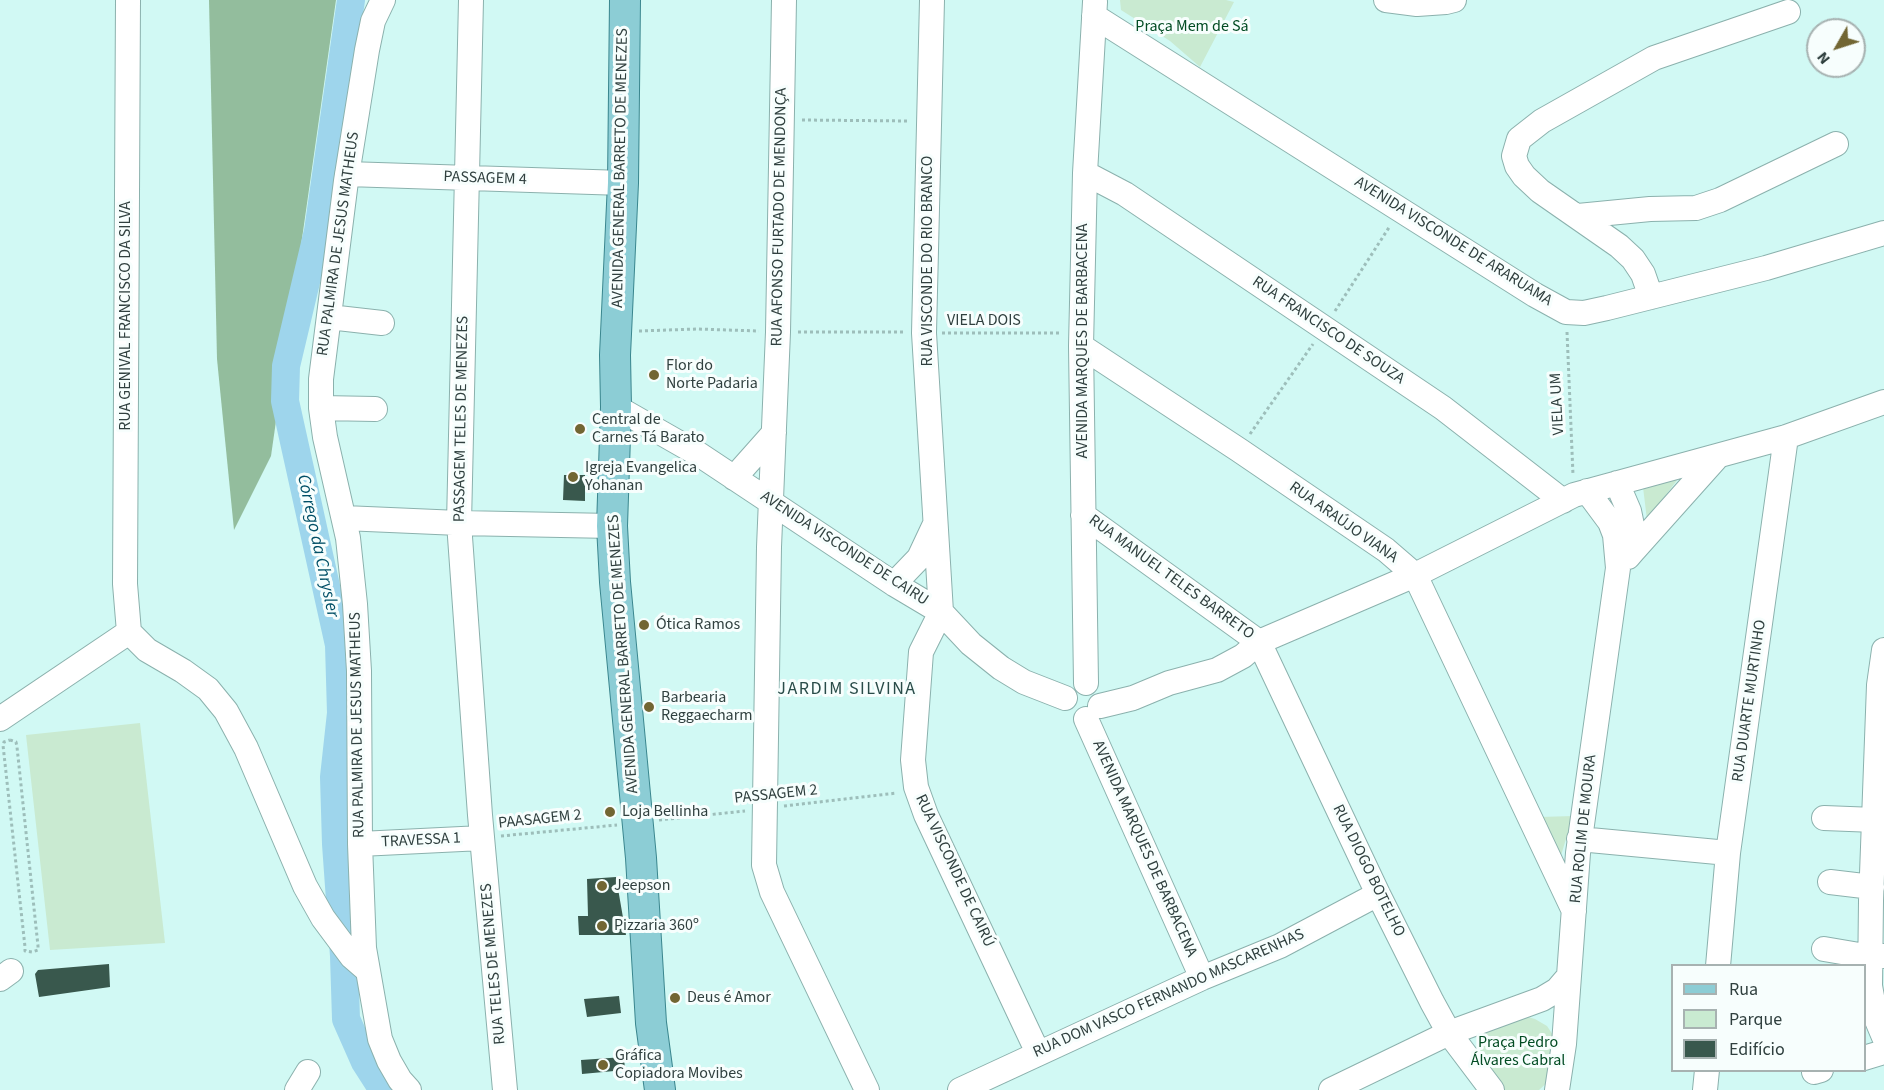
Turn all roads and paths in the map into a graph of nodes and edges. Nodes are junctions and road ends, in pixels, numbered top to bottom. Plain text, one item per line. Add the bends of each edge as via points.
1 (128, 0) edge
2 (383, 0) edge
3 (471, 0) edge
4 (625, 0) edge
5 (784, 0) edge
6 (932, 0) edge
7 (1386, 0) edge
8 (1454, 0) edge
9 (1094, 8) edge
10 (1788, 12) dead end
11 (783, 120) junction
12 (929, 121) junction
13 (1836, 144) dead end
14 (1085, 173) junction
15 (347, 174) junction
16 (467, 178) junction
17 (623, 183) junction
18 (1578, 216) junction
19 (1884, 233) edge
20 (1651, 297) junction
21 (1566, 312) junction
22 (329, 317) junction
23 (382, 323) dead end
24 (617, 332) junction
25 (778, 332) junction
26 (924, 333) junction
27 (1081, 340) junction
28 (1884, 402) edge
29 (616, 407) junction
30 (321, 408) junction
31 (375, 409) dead end
32 (774, 433) junction
33 (1786, 437) junction
34 (1718, 456) junction
35 (734, 478) junction
36 (1617, 483) junction
37 (1575, 496) junction
38 (771, 503) junction
39 (1083, 515) junction
40 (344, 518) junction
41 (936, 522) junction
42 (459, 523) junction
43 (612, 526) junction
44 (1626, 559) junction
45 (1415, 575) junction
46 (894, 584) junction
47 (941, 612) junction
48 (129, 632) junction
49 (1254, 647) junction
50 (1884, 650) edge
51 (1086, 683) junction
52 (1065, 698) junction
53 (1881, 704) edge
54 (1093, 713) junction
55 (0, 720) edge
56 (1880, 782) edge
57 (916, 787) junction
58 (765, 808) junction
59 (1824, 818) dead end
60 (637, 823) junction
61 (1878, 833) edge
62 (482, 838) junction
63 (1580, 839) junction
64 (360, 844) junction
65 (1728, 853) junction
66 (1830, 882) dead end
67 (1378, 894) junction
68 (1876, 896) edge
69 (1574, 911) junction
70 (38, 946) joint
71 (1824, 949) dead end
72 (1878, 957) edge
73 (360, 963) junction
74 (1718, 964) edge
75 (1569, 976) junction
76 (1202, 978) junction
77 (1515, 1009) junction
78 (1489, 1018) junction
79 (1877, 1022) edge
80 (1449, 1033) junction
81 (1564, 1044) junction
82 (1884, 1052) edge
83 (1038, 1053) junction
84 (1866, 1057) edge
85 (1470, 1062) junction
86 (1707, 1072) edge
87 (1556, 1088) edge
88 (409, 1090) edge
89 (505, 1090) edge
90 (660, 1090) edge
91 (867, 1090) edge
92 (960, 1090) edge
93 (1331, 1090) edge
94 (1492, 1090) edge
95 (1705, 1090) edge

1 - 48 street, RUA GENIVAL FRANCISCO DA SILVA via 125,584
2 - 15 street, RUA PALMIRA DE JESUS MATHEUS via 373,21 367,50
3 - 16 street, PASSAGEM TELES DE MENEZES
4 - 17 main road, AVENIDA GENERAL BARRETO DE MENEZES
5 - 11 street, RUA AFONSO FURTADO DE MENDONÇA
6 - 12 street, RUA VISCONDE DO RIO BRANCO
7 - 8 street via 1417,4
9 - 14 street, AVENIDA MARQUES DE BARBACENA
9 - 21 street, AVENIDA VISCONDE DE ARARUAMA
10 - 18 street via 1654,58 1519,138 1514,156 1524,176
11 - 12 path
11 - 25 street, RUA AFONSO FURTADO DE MENDONÇA
12 - 26 street, RUA VISCONDE DO RIO BRANCO
13 - 18 street via 1696,208
14 - 27 street, AVENIDA MARQUES DE BARBACENA
14 - 37 street, RUA FRANCISCO DE SOUZA via 1125,194
15 - 16 street, PASSAGEM 4
15 - 22 street, RUA PALMIRA DE JESUS MATHEUS
16 - 17 street, PASSAGEM 4
16 - 42 street, PASSAGEM TELES DE MENEZES
17 - 24 main road, AVENIDA GENERAL BARRETO DE MENEZES
18 - 20 street via 1633,259
19 - 20 street, AVENIDA VISCONDE DE ARARUAMA
20 - 21 street, AVENIDA VISCONDE DE ARARUAMA via 1584,313
21 - 37 path, VIELA UM
22 - 23 street
22 - 30 street, RUA PALMIRA DE JESUS MATHEUS
24 - 25 path, VIELA DOIS
24 - 29 main road, AVENIDA GENERAL BARRETO DE MENEZES
25 - 26 path, VIELA DOIS
25 - 32 street, RUA AFONSO FURTADO DE MENDONÇA
26 - 27 path, VIELA DOIS
26 - 41 street, RUA VISCONDE DO RIO BRANCO
27 - 39 street, AVENIDA MARQUES DE BARBACENA
27 - 45 street, RUA ARAÚJO VIANA via 1386,550
28 - 33 street
29 - 35 street, AVENIDA VISCONDE DE CAIRU
29 - 43 main road, AVENIDA GENERAL BARRETO DE MENEZES
30 - 31 street
30 - 40 street, RUA PALMIRA DE JESUS MATHEUS
32 - 35 street
32 - 38 street, RUA AFONSO FURTADO DE MENDONÇA
33 - 34 street
33 - 65 street, RUA DUARTE MURTINHO
34 - 36 street
34 - 44 street
35 - 38 street, AVENIDA VISCONDE DE CAIRU
36 - 37 street
36 - 44 street, RUA ROLIM DE MOURA via 1634,535
37 - 44 street, RUA ROLIM DE MOURA via 1610,522
37 - 45 street
38 - 46 street, AVENIDA VISCONDE DE CAIRU
38 - 58 street, RUA AFONSO FURTADO DE MENDONÇA
39 - 49 street, RUA MANUEL TELES BARRETO
39 - 51 street, AVENIDA MARQUES DE BARBACENA
40 - 42 street
40 - 64 street, RUA PALMIRA DE JESUS MATHEUS via 356,604
41 - 46 street, RUA VISCONDE DO RIO BRANCO via 919,558
41 - 47 street, RUA VISCONDE DO RIO BRANCO
42 - 43 street
42 - 62 street, PASSAGEM TELES DE MENEZES
43 - 60 main road, AVENIDA GENERAL BARRETO DE MENEZES
44 - 63 street, RUA ROLIM DE MOURA
45 - 49 street
45 - 69 street, RUA ARAÚJO VIANA
46 - 47 street, AVENIDA VISCONDE DE CAIRU
47 - 52 street, AVENIDA VISCONDE DE CAIRU via 970,644 1001,668
47 - 57 street, RUA VISCONDE DE CAIRÚ via 921,652 913,760
48 - 55 street
48 - 73 street via 147,650 208,689 226,711 246,748 305,886 323,918
49 - 54 street via 1220,659 1194,677
49 - 67 street, RUA DIOGO BOTELHO
50 - 53 street
51 - 52 street via 1075,685
51 - 54 street via 1100,694
52 - 54 street via 1072,716
53 - 56 street
54 - 76 street, AVENIDA MARQUES DE BARBACENA
56 - 61 street
57 - 58 path, PASSAGEM 2 via 892,795
57 - 83 street, RUA VISCONDE DE CAIRÚ
58 - 60 path, PASSAGEM 2
58 - 91 street, RUA AFONSO FURTADO DE MENDONÇA via 764,866 772,892
59 - 61 street
60 - 62 path, PAASAGEM 2
60 - 90 main road, AVENIDA GENERAL BARRETO DE MENEZES via 651,1023
61 - 68 street
62 - 64 street, TRAVESSA 1
62 - 89 street, RUA TELES DE MENEZES
63 - 65 street
63 - 69 street, RUA ROLIM DE MOURA
64 - 73 street, RUA PALMIRA DE JESUS MATHEUS via 364,948
65 - 74 street, RUA DUARTE MURTINHO
66 - 68 street
67 - 76 street, RUA DOM VASCO FERNANDO MASCARENHAS via 1280,946
67 - 80 street, RUA DIOGO BOTELHO
68 - 72 street
69 - 75 street, RUA ROLIM DE MOURA
70 - 70 path via 17,747 10,740 3,745 25,951 38,950
71 - 72 street
72 - 79 street via 1870,986
73 - 88 street, RUA PALMIRA DE JESUS MATHEUS via 380,1039 389,1061
75 - 77 street via 1547,997
75 - 81 street, RUA ROLIM DE MOURA
76 - 83 street, RUA DOM VASCO FERNANDO MASCARENHAS
77 - 78 street
77 - 81 street via 1546,1018
78 - 80 street
78 - 85 street via 1473,1039
80 - 85 street, RUA DIOGO BOTELHO
80 - 93 street
81 - 87 street, RUA ROLIM DE MOURA
82 - 84 street
83 - 92 street, RUA DOM VASCO FERNANDO MASCARENHAS
85 - 94 street, RUA DIOGO BOTELHO
86 - 95 street

